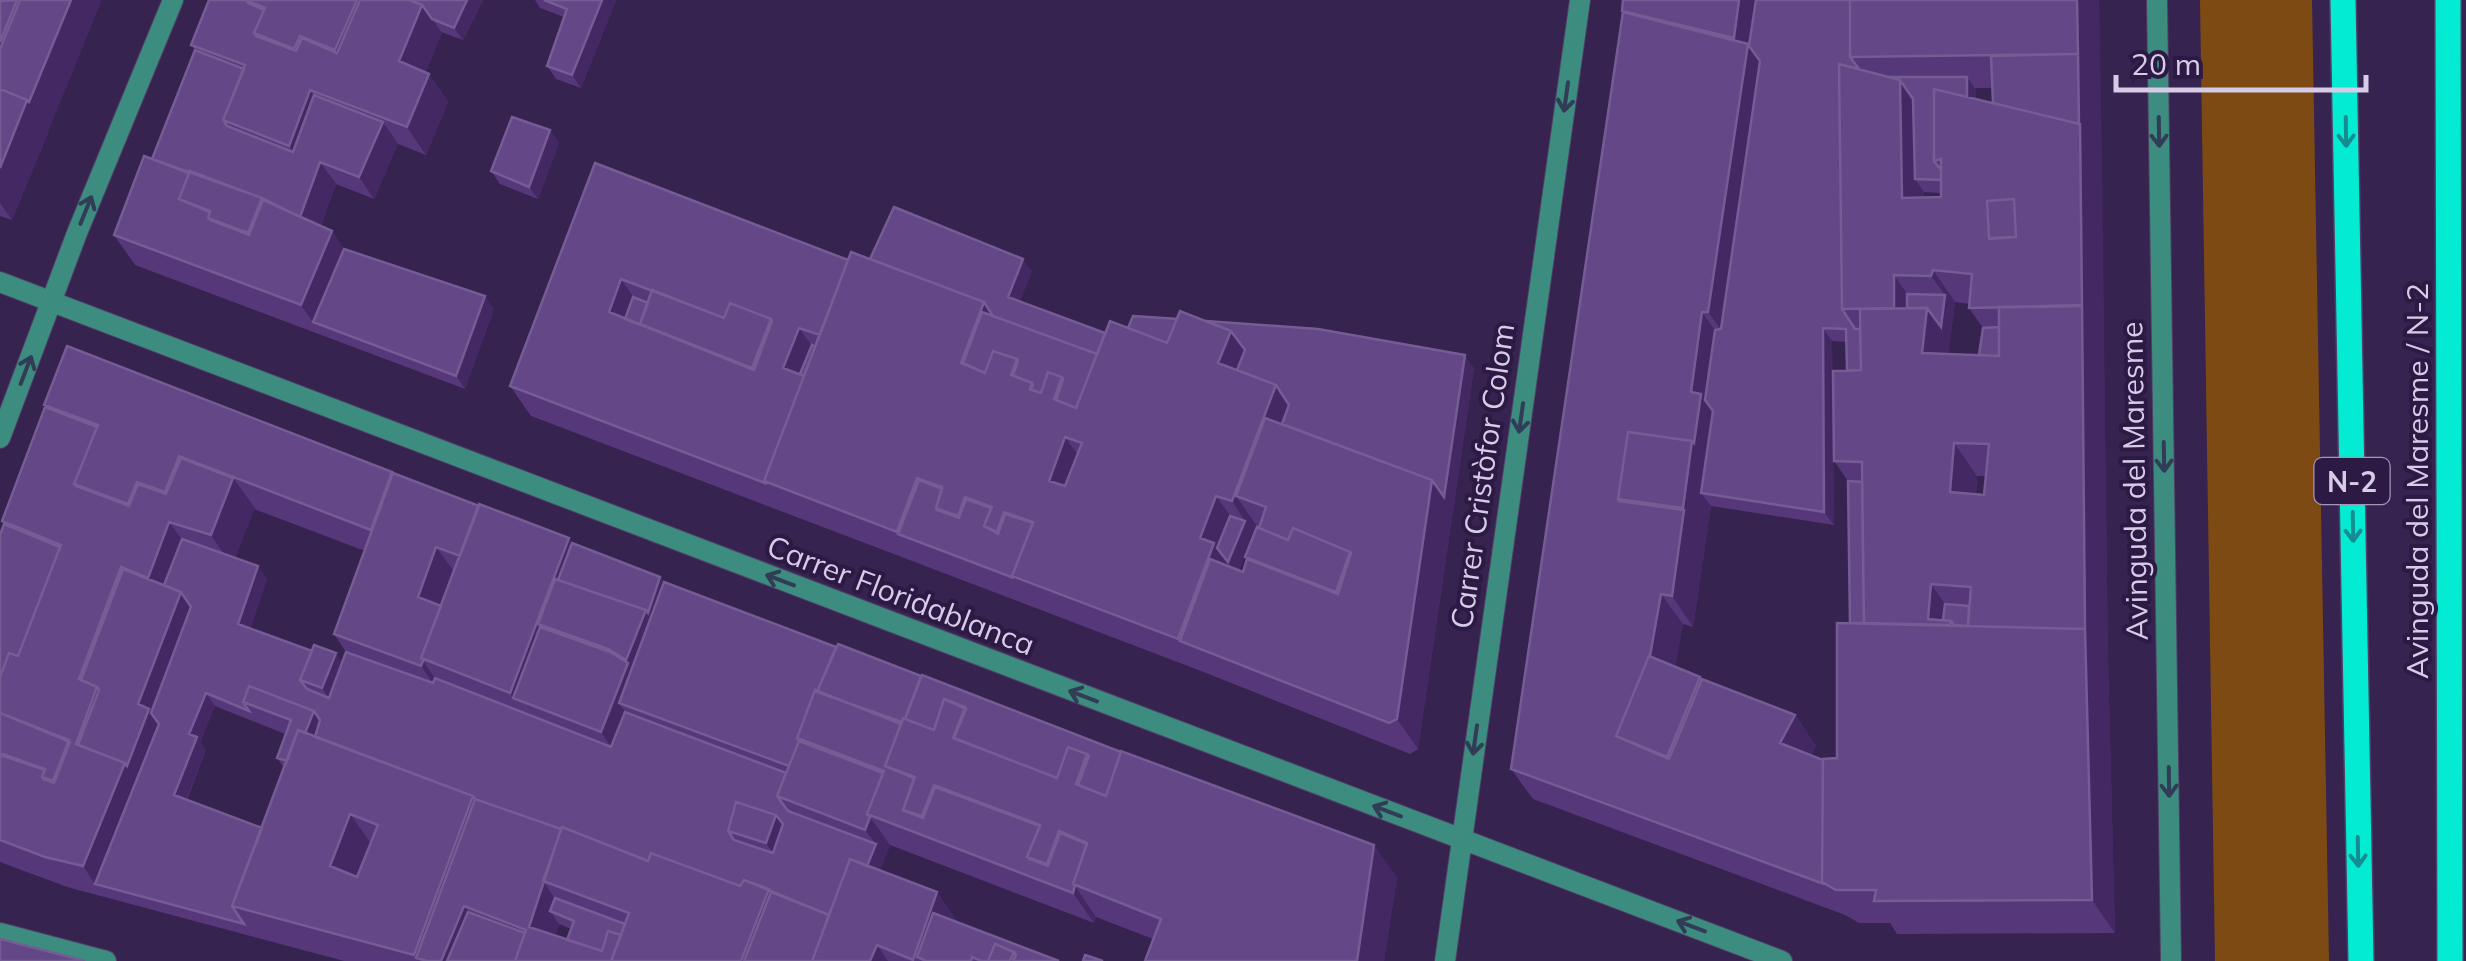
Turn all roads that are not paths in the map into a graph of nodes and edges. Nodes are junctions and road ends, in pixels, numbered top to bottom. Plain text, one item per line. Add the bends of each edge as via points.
1 (173, 0) edge
2 (1580, 0) edge
3 (2156, 0) edge
4 (2343, 0) edge
5 (2448, 0) edge
6 (0, 282) edge
7 (52, 302) junction
8 (0, 438) edge
9 (1461, 839) junction
10 (0, 932) edge
11 (106, 961) edge
12 (1445, 961) edge
13 (1782, 961) edge
14 (2172, 961) edge
15 (2360, 961) edge
16 (2450, 961) edge

7 -> 1 street
2 -> 9 street, Carrer Cristòfor Colom
3 -> 14 street, Avinguda del Maresme
4 -> 15 main road, Avinguda del Maresme / N-2 / N-2
5 - 16 main road, Avinguda del Maresme / N-2
6 - 7 street, Carrer Floridablanca
8 -> 7 street
9 -> 7 street, Carrer Floridablanca
9 - 12 street, Carrer Cristòfor Colom
13 -> 9 street, Carrer Floridablanca
10 - 11 street

